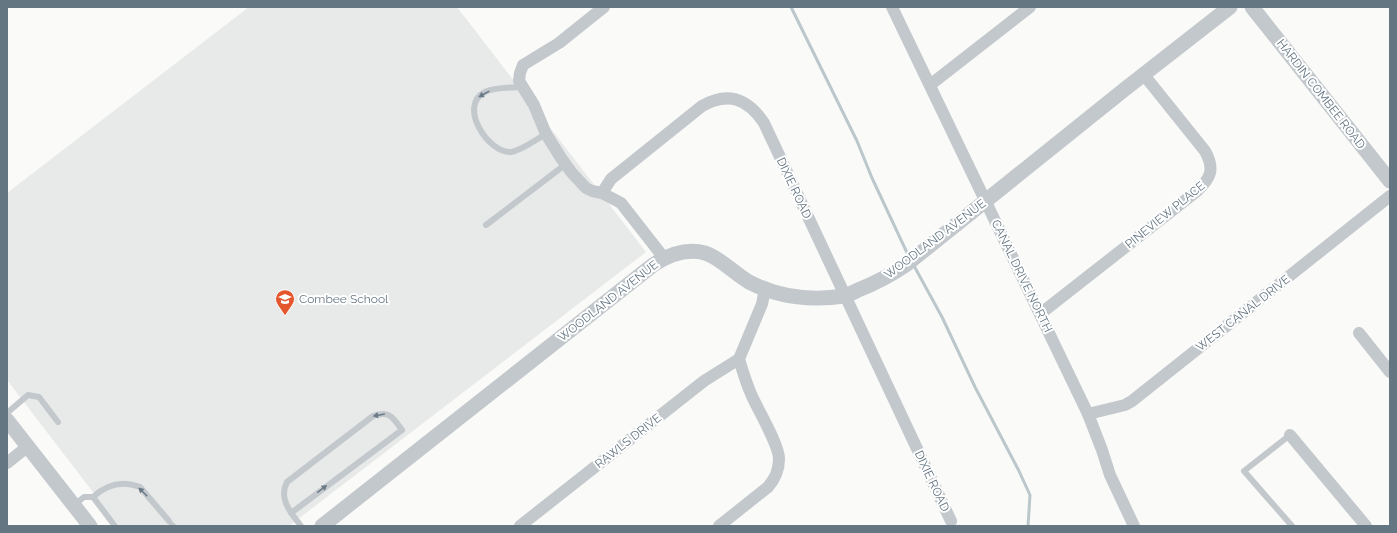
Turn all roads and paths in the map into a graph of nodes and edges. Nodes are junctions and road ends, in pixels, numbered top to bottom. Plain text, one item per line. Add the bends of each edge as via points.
1 (604, 7) edge
2 (892, 7) edge
3 (1030, 7) edge
4 (1230, 7) edge
5 (1252, 7) edge
6 (1144, 75) junction
7 (930, 85) junction
8 (521, 87) junction
9 (546, 134) junction
10 (566, 164) junction
11 (1390, 182) edge
12 (602, 193) junction
13 (1390, 196) edge
14 (985, 201) junction
15 (486, 225) dead end
16 (664, 258) junction
17 (765, 289) junction
18 (845, 296) junction
19 (1040, 314) junction
20 (1359, 332) dead end
21 (739, 359) junction
22 (1390, 372) edge
23 (7, 413) edge
24 (1088, 414) junction
25 (7, 420) edge
26 (58, 422) dead end
27 (1290, 435) joint
28 (28, 447) junction
29 (7, 463) edge
30 (93, 497) junction
31 (73, 505) junction
32 (291, 513) junction
33 (951, 521) dead end
34 (171, 524) edge
35 (90, 526) edge
36 (115, 526) edge
37 (301, 526) edge
38 (322, 526) edge
39 (520, 526) edge
40 (719, 526) edge
41 (1134, 526) edge
42 (1292, 526) edge
43 (1366, 526) edge

1 - 8 street via 559,43 523,65 519,81
2 - 7 street, CANAL DRIVE NORTH
3 - 7 street
4 - 6 street, WOODLAND AVENUE
5 - 11 street, HARDIN COMBEE ROAD
6 - 14 street, WOODLAND AVENUE
6 - 19 street, PINEVIEW PLACE via 1205,151 1211,167 1208,181
7 - 14 street, CANAL DRIVE NORTH
8 - 9 street via 534,105
8 -> 9 lane via 493,90 478,96 474,111 480,131 502,151 510,152 519,150
9 - 10 street
10 - 12 street via 586,188
10 - 15 lane
12 - 16 street via 621,204
12 - 18 street, DIXIE ROAD via 611,179 702,106 722,98 741,101 750,106 764,123
13 - 24 street, WEST CANAL DRIVE via 1132,401
14 - 18 street, WOODLAND AVENUE via 891,275
14 - 19 street, CANAL DRIVE NORTH
16 - 17 street, WOODLAND AVENUE via 687,252 707,254 749,282
16 - 38 street, WOODLAND AVENUE
17 - 18 street, WOODLAND AVENUE via 798,298
17 - 21 street via 762,304
18 - 33 street, DIXIE ROAD
19 - 24 street, CANAL DRIVE NORTH
20 - 22 street
21 - 39 street, RAWLS DRIVE via 704,381
21 - 40 street via 749,389 776,446 778,468 768,487
23 - 26 lane via 28,395 39,397
24 - 41 street, CANAL DRIVE NORTH via 1110,475
25 - 28 street
27 - 42 lane via 1244,471
27 - 43 street
28 - 29 street
28 - 31 street
30 - 31 lane via 84,498
34 -> 30 lane via 140,488 135,486 108,486
30 - 36 lane
31 - 35 street
32 -> 32 lane via 402,430 396,422 385,413 373,416 292,477 284,488 286,504
32 - 37 lane

